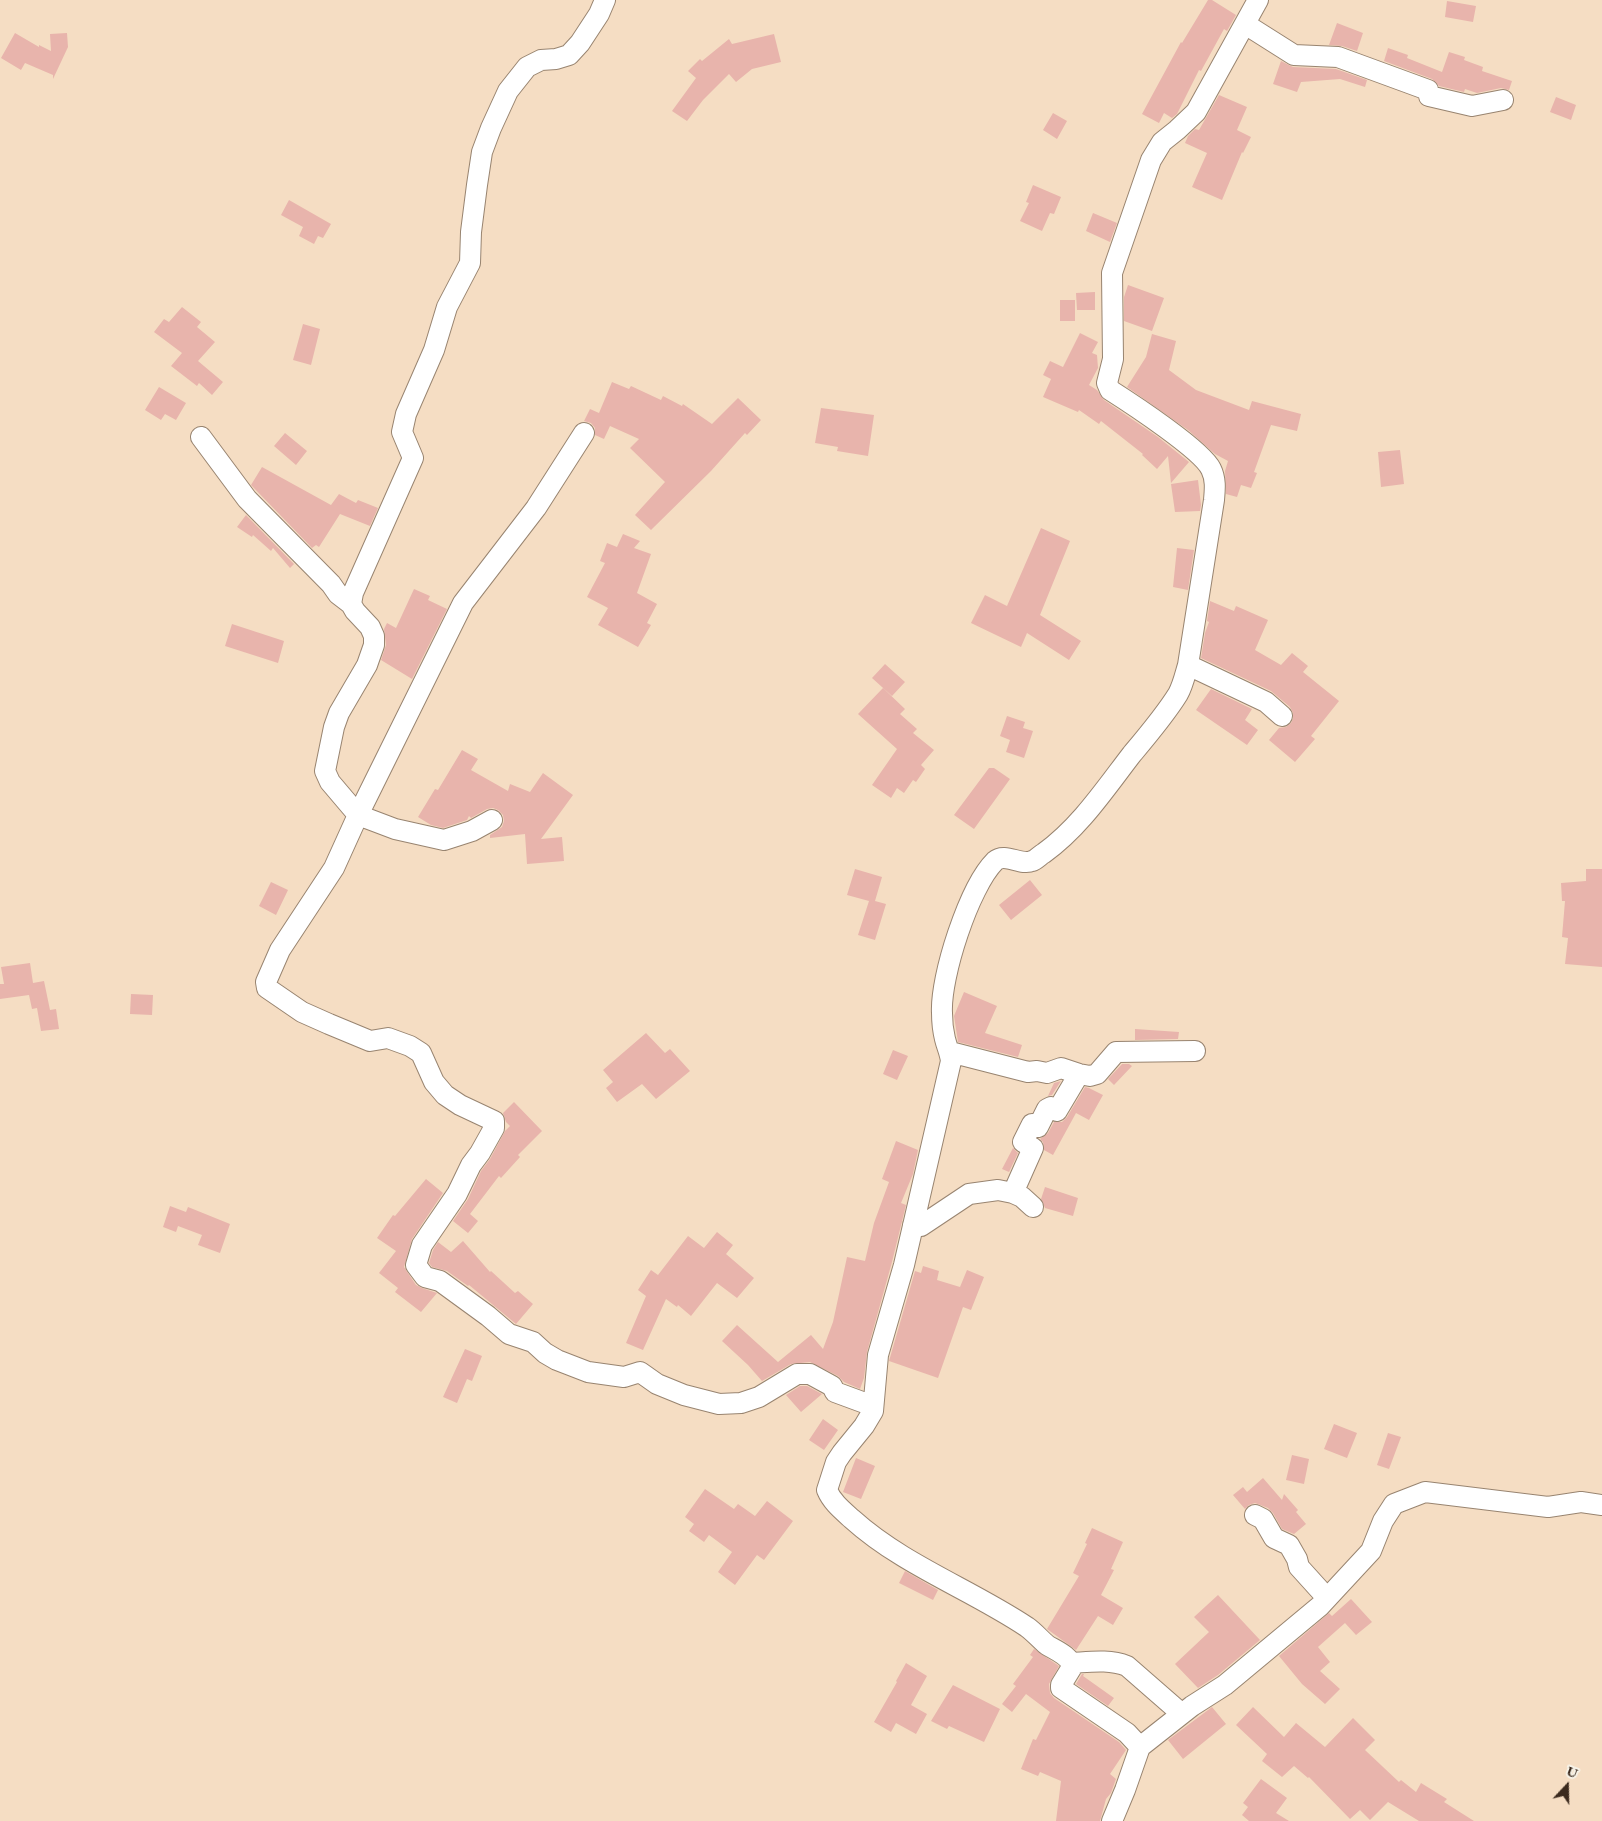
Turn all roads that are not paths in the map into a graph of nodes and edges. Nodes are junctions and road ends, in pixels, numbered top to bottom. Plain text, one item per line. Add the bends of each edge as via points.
1 (605, 0) edge
2 (1258, 0) edge
3 (1245, 24) junction
4 (1503, 100) dead end
5 (584, 433) dead end
6 (201, 436) dead end
7 (351, 604) junction
8 (1188, 665) junction
9 (1282, 716) dead end
10 (358, 815) junction
11 (492, 820) dead end
12 (1195, 1051) dead end
13 (950, 1052) junction
14 (1079, 1074) junction
15 (1013, 1193) junction
16 (1033, 1207) dead end
17 (914, 1225) junction
18 (874, 1406) junction
19 (1602, 1505) edge
20 (1255, 1515) dead end
21 (1327, 1598) junction
22 (1071, 1663) junction
23 (1182, 1714) junction
24 (1140, 1747) junction
25 (1112, 1821) edge

1 - 7 street via 599,14 569,55 541,60 527,68 508,91 491,128 482,152 476,185 470,263 447,307 434,350 406,414 402,432 412,458
2 - 3 street
3 - 4 street via 1294,55 1338,57 1428,90 1429,96 1472,106
3 - 8 street via 1196,112 1162,142 1151,160 1112,273 1113,359 1107,383 1110,390 1203,458 1215,479
5 - 10 street via 536,508 463,603
6 - 7 street via 247,499
7 - 10 street via 370,627 374,645 367,665 339,714 325,771 330,782
8 - 9 street via 1266,702
8 - 13 street via 1179,693 1087,813 1060,842 1032,862 996,860 983,878 966,909 948,964 942,1011
10 - 11 street via 395,829 444,840
10 - 18 street via 334,868 280,950 266,982 267,988 302,1012 370,1040 388,1038 410,1046 421,1053 434,1082 445,1095 494,1121 494,1128 458,1194 422,1245 416,1265 425,1276 440,1281 509,1334 533,1342 545,1353 588,1372 624,1377 640,1372 684,1395 719,1404 741,1403 760,1397 797,1374 810,1374 832,1386 835,1392
12 - 14 street via 1116,1052 1097,1074
13 - 14 street via 1028,1072 1047,1073 1061,1068
13 - 17 street via 951,1061
14 - 15 street via 1057,1110 1047,1109 1038,1127 1032,1124 1023,1142 1033,1148
15 - 16 street
15 - 17 street via 998,1190 969,1194 921,1226
17 - 18 street via 878,1355
18 - 22 street via 871,1416 836,1462 826,1490 830,1497 870,1535 1028,1628
19 - 21 street via 1581,1502 1548,1507 1425,1492 1394,1504 1371,1551
20 - 21 street via 1263,1519 1274,1538 1289,1545 1299,1568
21 - 23 street via 1225,1685
22 - 23 street via 1106,1662 1127,1666
22 - 24 street via 1061,1688 1127,1733
23 - 24 street
24 - 25 street

